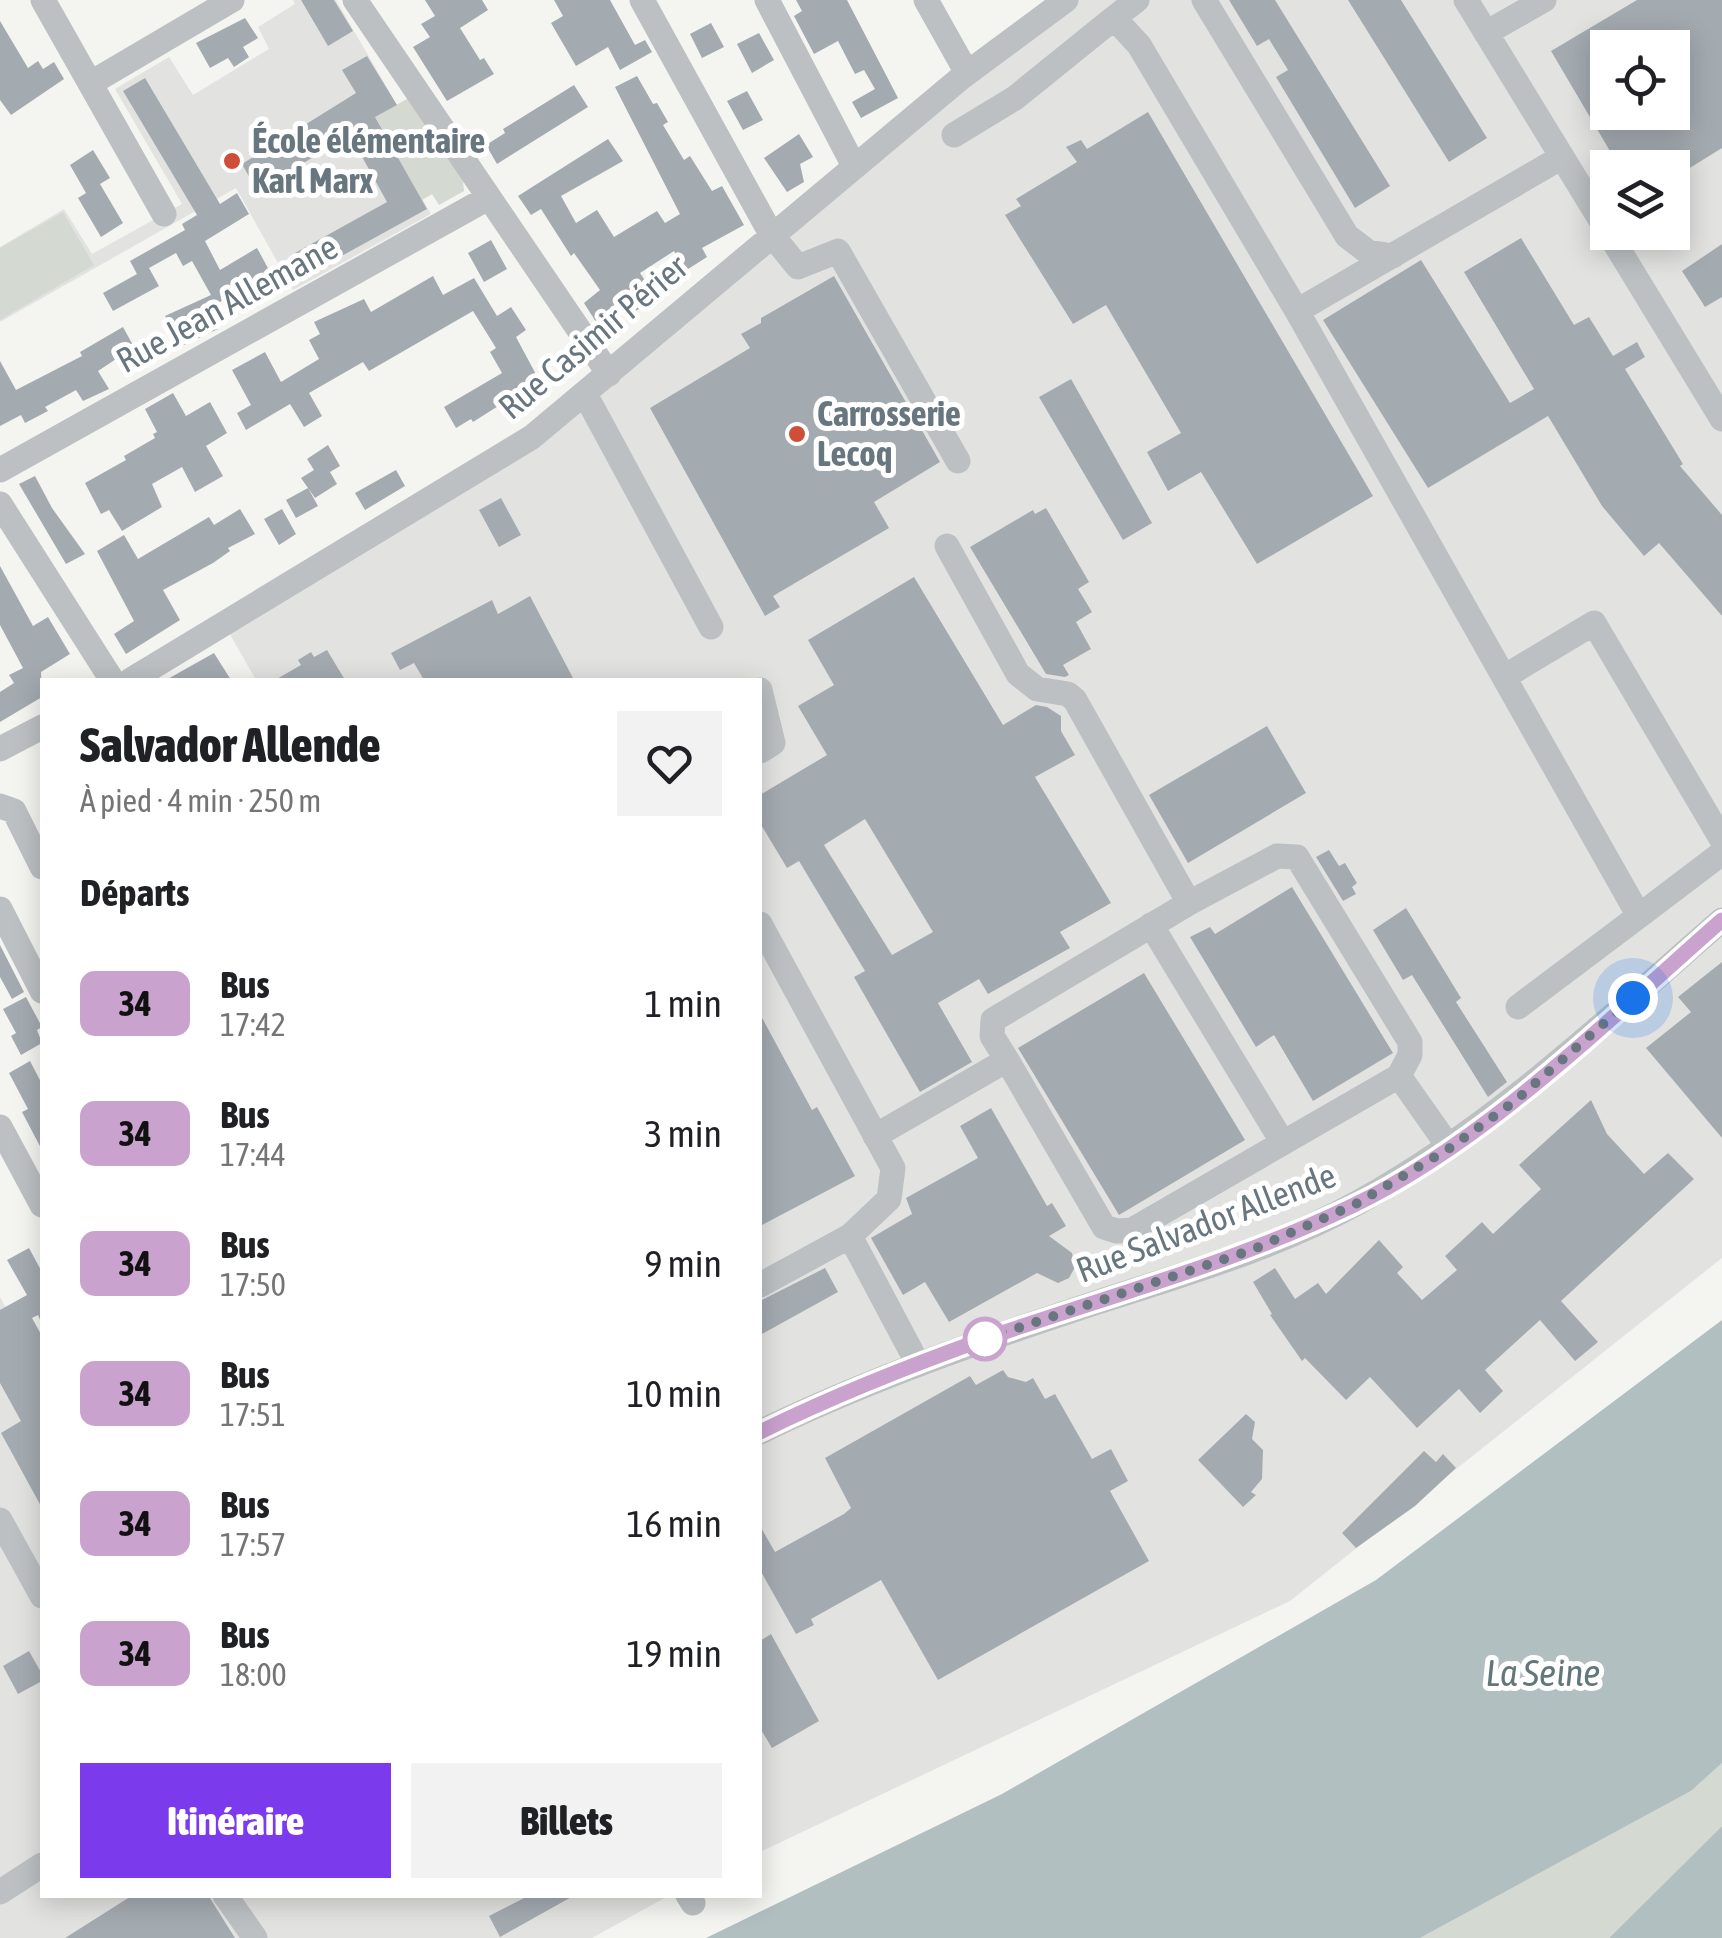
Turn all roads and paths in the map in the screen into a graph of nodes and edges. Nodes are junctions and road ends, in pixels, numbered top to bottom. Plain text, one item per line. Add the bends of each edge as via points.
1 (43, 0) edge
2 (232, 0) edge
3 (355, 0) edge
4 (642, 0) edge
5 (766, 0) edge
6 (926, 0) edge
7 (1066, 0) edge
8 (1137, 0) edge
9 (1204, 0) edge
10 (1466, 0) edge
11 (1544, 0) edge
12 (1114, 18) junction
13 (1486, 33) junction
14 (967, 73) junction
15 (92, 82) junction
16 (954, 135) dead end
17 (1562, 158) junction
18 (854, 166) junction
19 (488, 198) junction
20 (1590, 203) edge
21 (164, 214) dead end
22 (771, 234) junction
23 (1619, 250) edge
24 (1393, 256) junction
25 (1297, 311) junction
26 (608, 374) junction
27 (585, 394) junction
28 (1722, 419) edge
29 (958, 461) dead end
30 (0, 470) edge
31 (0, 504) edge
32 (947, 546) dead end
33 (711, 627) dead end
34 (1504, 676) junction
35 (111, 678) edge
36 (134, 678) edge
37 (762, 698) edge
38 (40, 728) edge
39 (0, 749) edge
40 (762, 749) edge
41 (0, 806) edge
42 (1722, 840) edge
43 (1722, 853) edge
44 (40, 864) edge
45 (1189, 903) junction
46 (0, 908) edge
47 (1639, 916) junction
48 (1722, 920) edge
49 (1152, 925) junction
50 (762, 928) edge
51 (40, 987) edge
52 (1518, 1007) dead end
53 (1007, 1060) junction
54 (1399, 1076) junction
55 (0, 1127) edge
56 (875, 1136) junction
57 (1283, 1143) junction
58 (1450, 1148) junction
59 (40, 1200) edge
60 (850, 1236) junction
61 (762, 1283) edge
62 (918, 1364) junction
63 (762, 1431) edge
64 (0, 1520) edge
65 (40, 1592) edge
66 (40, 1866) edge
67 (0, 1892) edge
68 (227, 1898) edge
69 (255, 1938) edge

1 - 15 street
2 - 15 street
3 - 19 street
4 - 22 street
5 - 18 street
6 - 14 street
7 - 14 street, Rue Casimir Périer
8 - 12 street
9 - 24 street via 1347,236 1368,252
10 - 13 street
11 - 13 street
12 - 16 street via 1015,98
12 - 25 street via 1139,45
13 - 17 street
14 - 18 street, Rue Casimir Périer
15 - 21 street
17 - 20 street
17 - 24 street
18 - 22 street, Rue Casimir Périer
19 - 26 street
19 - 30 street, Rue Jean Allemane
22 - 26 street, Rue Casimir Périer
22 - 29 street via 798,268 838,251
23 - 28 street
24 - 25 street
25 - 34 street
26 - 27 street, Rue Casimir Périer
27 - 33 street
27 - 36 street, Rue Casimir Périer via 532,438
31 - 35 street
32 - 45 street via 1018,674 1037,688 1076,700
34 - 42 street via 1594,622
34 - 47 street
37 - 40 street via 773,742
38 - 39 street
41 - 44 street via 14,811
43 - 47 street
45 - 49 street
45 - 54 street via 1277,856 1297,857 1410,1042
46 - 51 street
47 - 52 street
48 - 58 street, Rue Salvador Allende via 1515,1101
49 - 53 street via 993,1020 992,1036
49 - 57 street
50 - 56 street
53 - 56 street
53 - 57 street via 1104,1227 1132,1230
54 - 57 street
54 - 58 street
55 - 59 street
56 - 60 street via 893,1168 889,1199
58 - 62 street, Rue Salvador Allende via 1356,1204 1252,1250
60 - 61 street
60 - 62 street
62 - 63 street, Rue Salvador Allende
64 - 65 street
66 - 67 street
68 - 69 street

